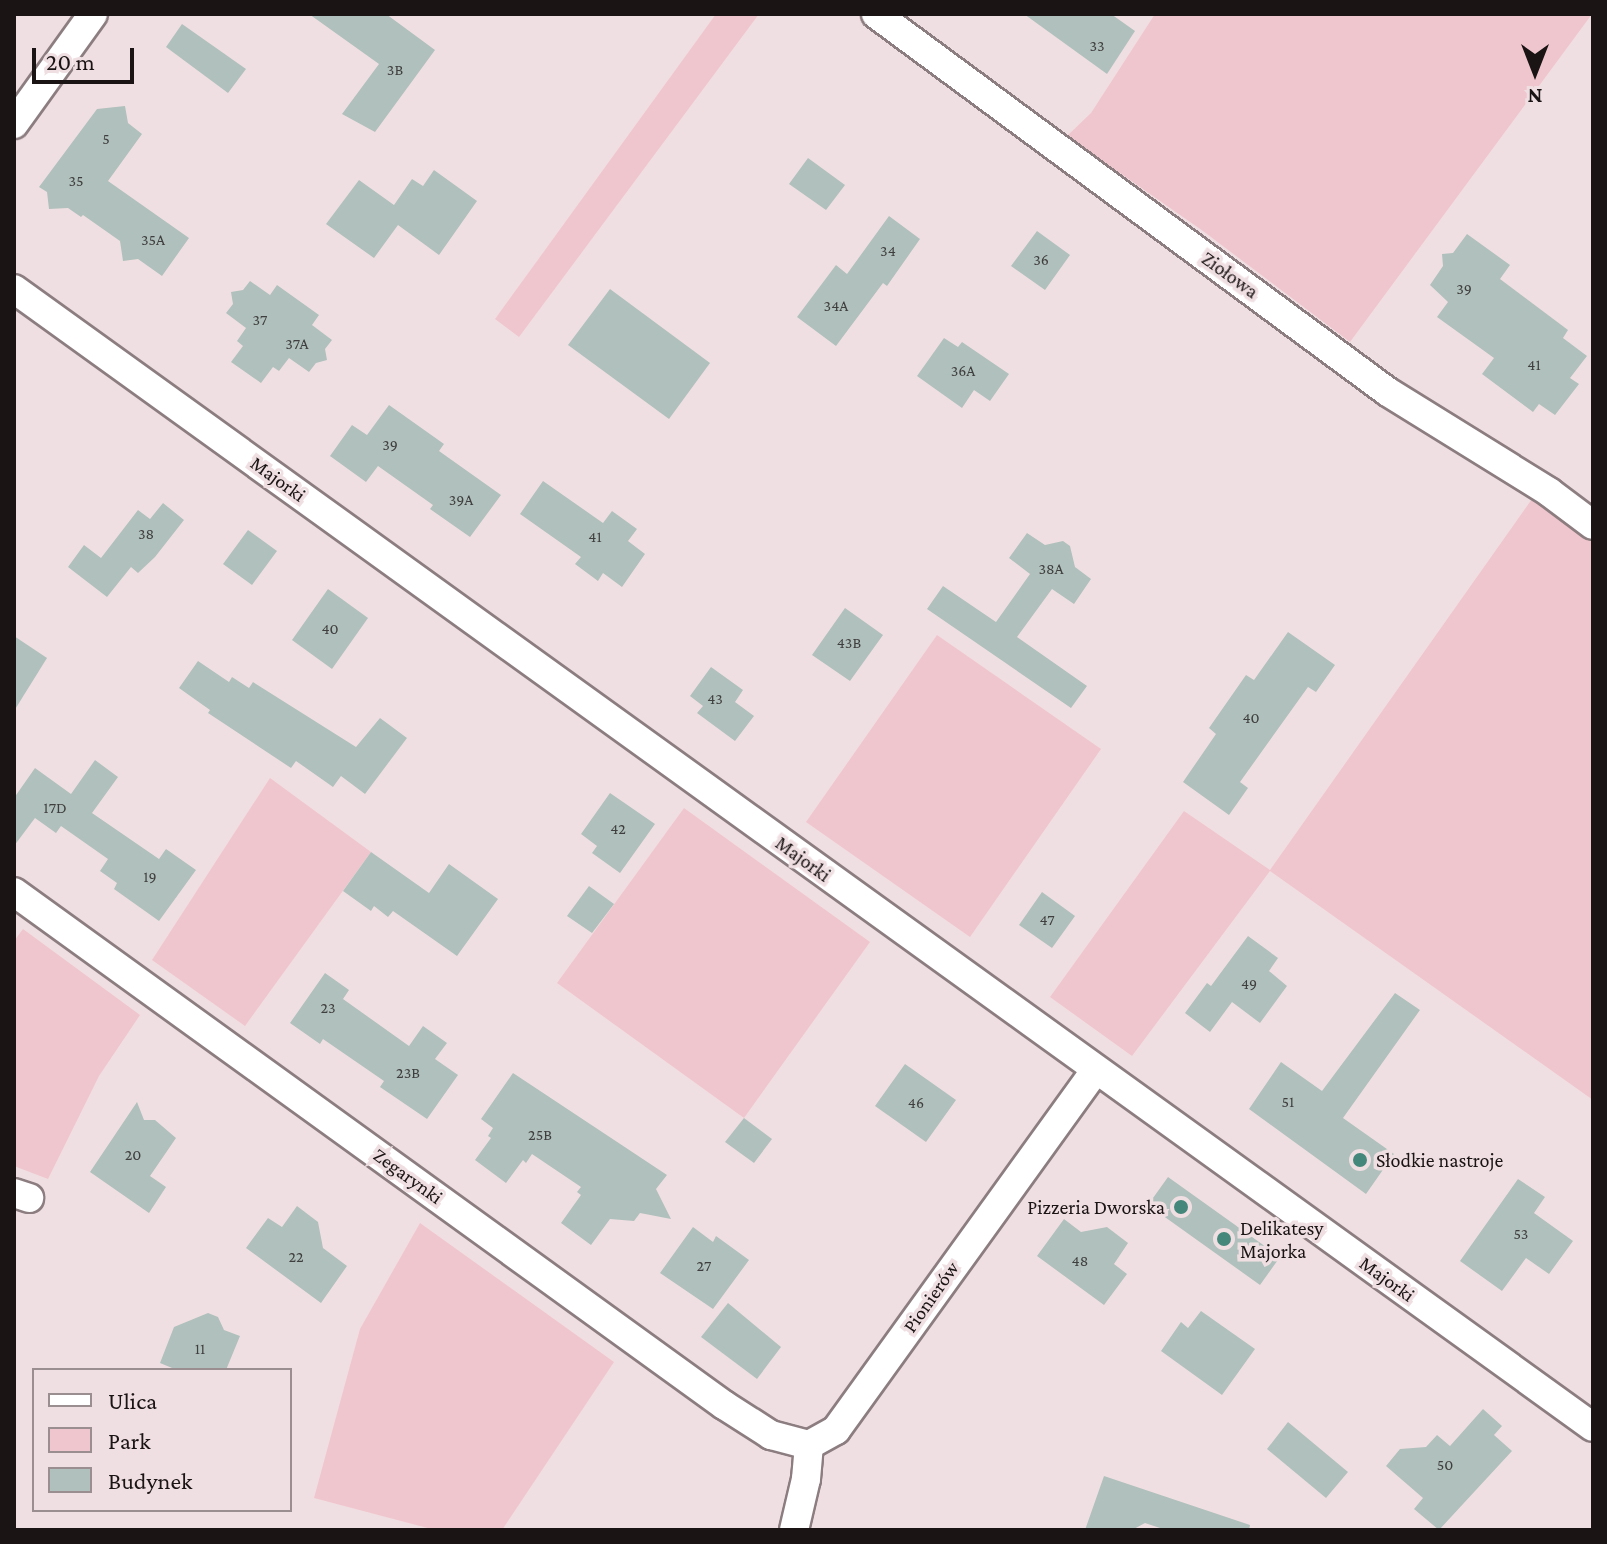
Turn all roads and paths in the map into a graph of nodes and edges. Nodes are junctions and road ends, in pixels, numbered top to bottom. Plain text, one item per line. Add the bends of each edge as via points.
1 (93, 14) edge
2 (876, 14) edge
3 (14, 124) edge
4 (14, 289) edge
5 (1593, 525) edge
6 (14, 892) edge
7 (1096, 1070) junction
8 (1593, 1427) edge
9 (809, 1445) junction
10 (794, 1530) edge

1 - 3 street
2 - 5 street, Ziołowa via 1388,392
4 - 7 street, Majorki
6 - 9 street, Zegarynki via 724,1405 771,1435
7 - 8 street, Majorki
7 - 9 street, Pionierów via 836,1430
9 - 10 street

